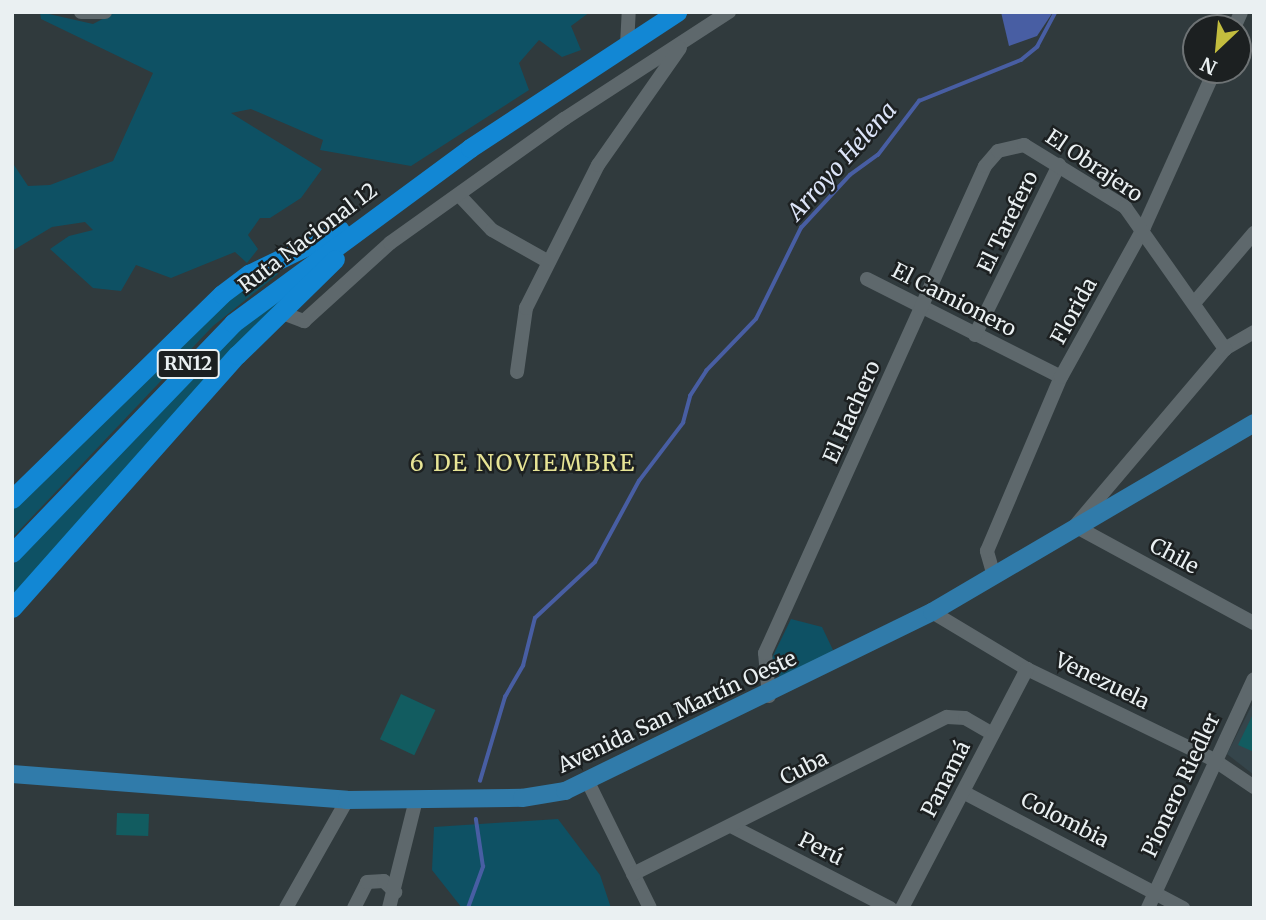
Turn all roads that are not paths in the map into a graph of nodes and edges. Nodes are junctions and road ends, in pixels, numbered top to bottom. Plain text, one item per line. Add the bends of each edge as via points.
1 (81, 12) edge
2 (629, 12) edge
3 (677, 12) edge
4 (729, 12) edge
5 (105, 13) edge
6 (627, 45) junction
7 (681, 46) junction
8 (1209, 84) edge
9 (999, 151) joint
10 (1059, 165) junction
11 (459, 195) junction
12 (390, 204) junction
13 (1144, 227) junction
14 (1254, 233) edge
15 (549, 262) junction
16 (867, 279) dead end
17 (1195, 303) junction
18 (922, 308) junction
19 (280, 312) junction
20 (1254, 332) edge
21 (975, 335) junction
22 (1225, 349) junction
23 (517, 372) dead end
24 (1061, 377) junction
25 (1254, 423) edge
26 (12, 499) edge
27 (1075, 526) junction
28 (12, 553) edge
29 (994, 576) junction
30 (12, 608) edge
31 (932, 612) junction
32 (1254, 623) edge
33 (1027, 669) junction
34 (1254, 680) edge
35 (769, 695) junction
36 (993, 734) junction
37 (1214, 760) junction
38 (12, 774) edge
39 (588, 782) junction
40 (1254, 787) edge
41 (963, 792) junction
42 (347, 800) junction
43 (416, 800) junction
44 (733, 827) junction
45 (633, 874) junction
46 (1156, 890) junction
47 (395, 892) junction
48 (286, 908) edge
49 (354, 908) edge
50 (389, 908) edge
51 (650, 908) edge
52 (890, 908) edge
53 (902, 908) edge
54 (1148, 908) edge
55 (1182, 908) edge

1 - 5 street
2 - 6 street
3 - 6 highway, Ruta Nacional 12 / RN12
4 - 7 street
6 - 12 highway, Ruta Nacional 12 / RN12
7 - 11 street via 564,119
7 - 15 street via 610,145
8 - 13 street, Florida
9 - 10 street, El Obrajero via 1024,145
9 - 18 street, El Hachero via 985,166
10 - 13 street, El Obrajero via 1125,208
10 - 21 street, El Tarefero
11 - 15 street via 492,230
11 - 19 street via 390,243 304,321
12 - 19 highway
12 - 26 highway via 249,274 222,294
12 - 28 highway, Ruta Nacional 12 / RN12 via 206,346
13 - 17 street, El Obrajero
13 - 24 street, Florida
14 - 17 street
15 - 23 street via 526,308
16 - 18 street, El Camionero
17 - 22 street, El Obrajero
18 - 21 street, El Camionero
18 - 35 street, El Hachero via 765,653
19 - 30 highway
20 - 22 street
21 - 24 street, El Camionero
22 - 27 street
24 - 29 street, Florida via 987,551
25 - 27 main road, Avenida San Martín Oeste
27 - 29 main road, Avenida San Martín Oeste
27 - 32 street, Chile
29 - 31 main road, Avenida San Martín Oeste
31 - 33 street, Venezuela
31 - 35 main road, Avenida San Martín Oeste
33 - 36 street, Panamá
33 - 37 street, Venezuela
34 - 37 street, Pionero Riedler
35 - 39 main road, Avenida San Martín Oeste
36 - 41 street, Panamá
36 - 44 street, Cuba via 965,718 947,718
37 - 40 street, Venezuela
37 - 46 street, Pionero Riedler
38 - 42 main road, Avenida San Martín Oeste
39 - 43 main road, Avenida San Martín Oeste via 522,798
39 - 45 street
41 - 46 street, Colombia
41 - 53 street, Panamá
42 - 43 main road, Avenida San Martín Oeste
42 - 48 street
43 - 47 street
44 - 45 street, Cuba
44 - 52 street, Perú
45 - 51 street
46 - 54 street, Pionero Riedler
46 - 55 street, Colombia
47 - 49 street via 384,881 367,882
47 - 50 street

